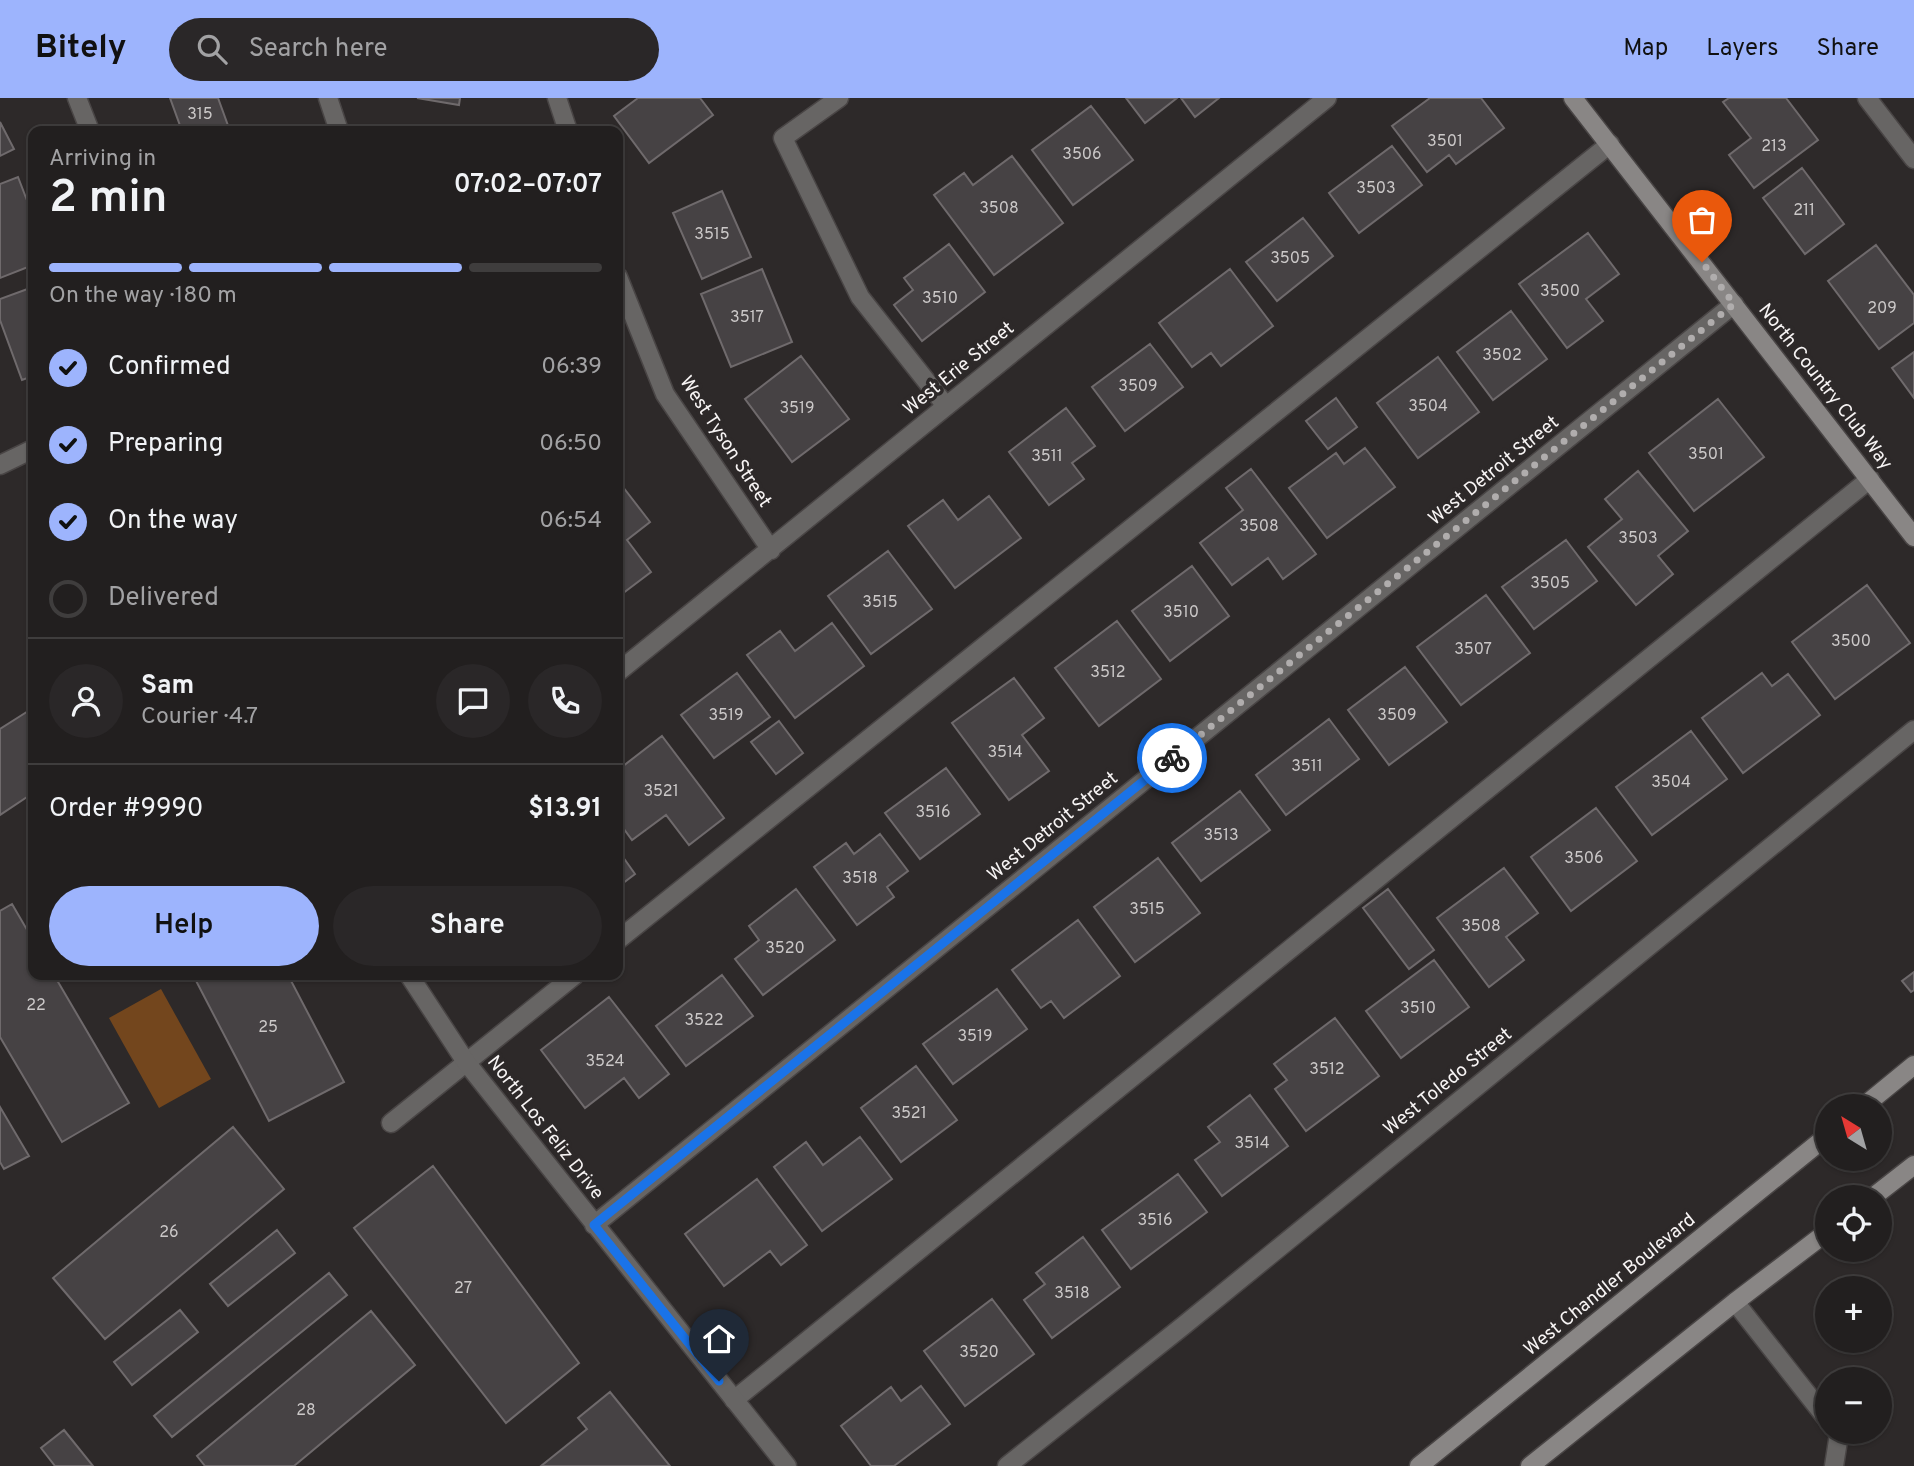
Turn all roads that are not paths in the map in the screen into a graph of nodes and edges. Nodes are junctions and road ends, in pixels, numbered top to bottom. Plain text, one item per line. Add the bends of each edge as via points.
1 (77, 98) edge
2 (328, 98) edge
3 (557, 98) edge
4 (839, 98) edge
5 (1327, 98) edge
6 (1573, 98) edge
7 (1867, 98) edge
8 (88, 126) edge
9 (337, 126) edge
10 (566, 126) edge
11 (1609, 144) junction
12 (1914, 159) edge
13 (623, 289) edge
14 (1734, 304) junction
15 (946, 406) junction
16 (28, 451) edge
17 (0, 465) edge
18 (1870, 479) junction
19 (1914, 537) edge
20 (771, 550) junction
21 (623, 668) edge
22 (1914, 730) edge
23 (623, 936) edge
24 (412, 980) edge
25 (569, 980) edge
26 (466, 1062) junction
27 (1914, 1065) edge
28 (1879, 1094) edge
29 (391, 1123) dead end
30 (1815, 1146) edge
31 (1914, 1166) edge
32 (1889, 1185) edge
33 (594, 1225) junction
34 (1815, 1241) edge
35 (1735, 1302) junction
36 (734, 1400) junction
37 (1815, 1404) edge
38 (1837, 1444) edge
39 (787, 1466) edge
40 (1007, 1466) edge
41 (1419, 1466) edge
42 (1531, 1466) edge
43 (1834, 1466) edge

1 - 8 street
2 - 9 street
3 - 10 street
4 - 15 street via 783,138 860,297
5 - 15 street, West Erie Street
6 - 11 main road, North Country Club Way
7 - 12 street
11 - 14 main road, North Country Club Way
11 - 23 street
13 - 20 street, West Tyson Street via 665,394
14 - 18 main road, North Country Club Way
14 - 33 street, West Detroit Street
15 - 20 street, West Erie Street
16 - 17 street
18 - 19 main road, North Country Club Way
18 - 36 street
20 - 21 street, West Erie Street
22 - 40 street, West Toledo Street
24 - 26 street, North Los Feliz Drive
25 - 26 street
26 - 29 street
26 - 33 street, North Los Feliz Drive
27 - 28 main road
30 - 41 main road, West Chandler Boulevard
31 - 32 main road
33 - 36 street, North Los Feliz Drive
34 - 35 main road
35 - 37 street
35 - 42 main road
36 - 39 street, North Los Feliz Drive
38 - 43 street

